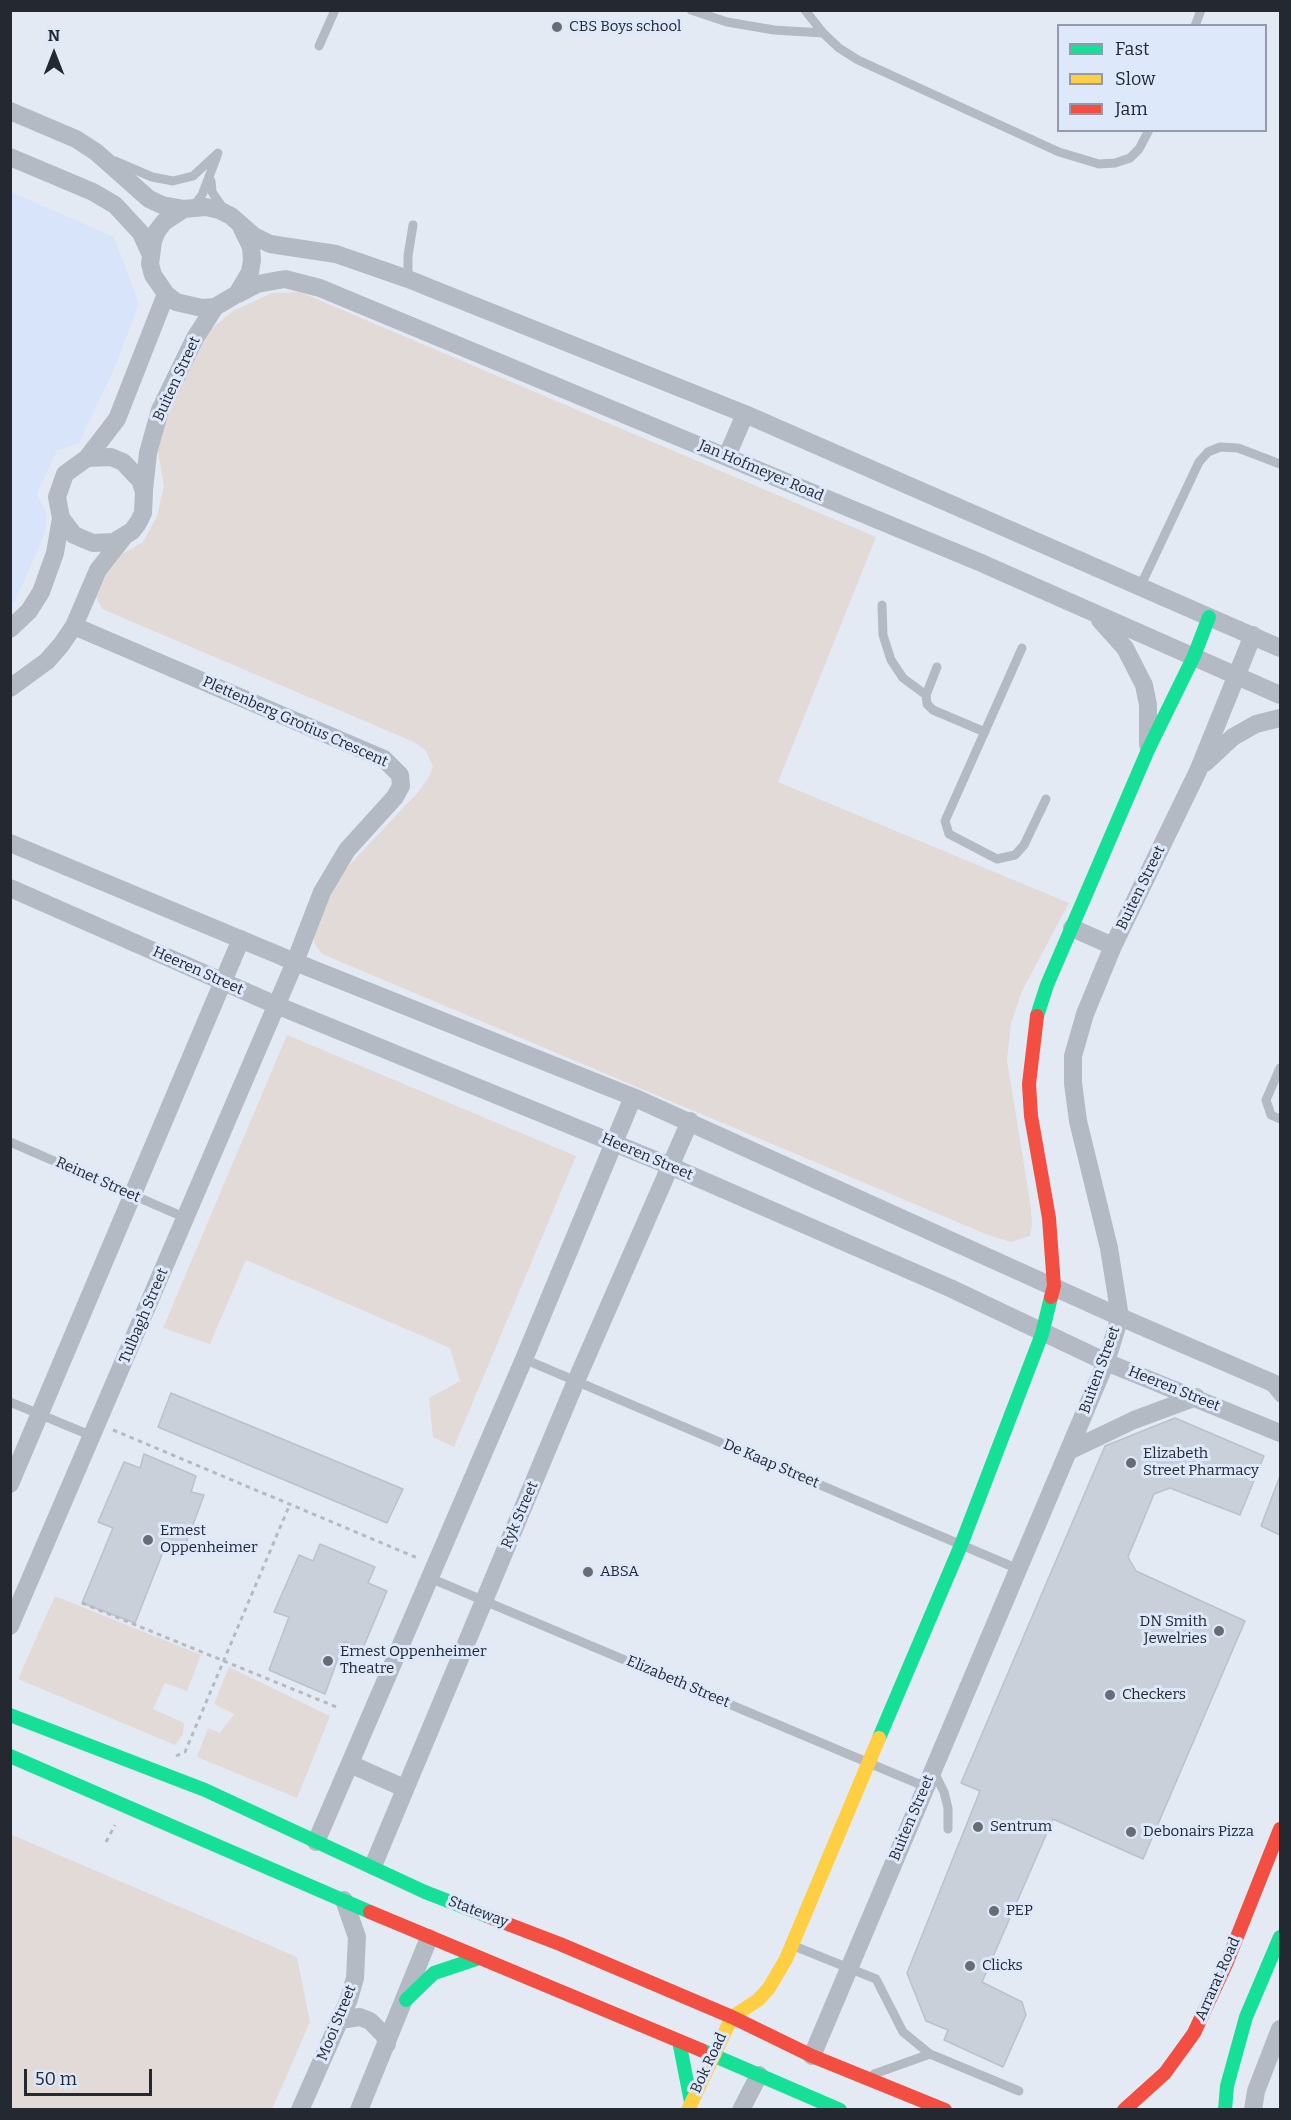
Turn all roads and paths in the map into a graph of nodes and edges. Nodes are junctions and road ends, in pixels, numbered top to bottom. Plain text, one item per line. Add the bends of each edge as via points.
1 (335, 10) edge
2 (691, 10) edge
3 (805, 10) edge
4 (823, 33) junction
5 (319, 46) dead end
6 (10, 111) edge
7 (1148, 132) edge
8 (96, 152) junction
9 (10, 157) edge
10 (211, 176) junction
11 (188, 208) junction
12 (236, 220) junction
13 (413, 225) dead end
14 (150, 253) junction
15 (408, 279) junction
16 (166, 294) junction
17 (237, 294) junction
18 (215, 307) junction
19 (745, 414) junction
20 (727, 456) junction
21 (87, 458) junction
22 (1281, 464) edge
23 (144, 492) junction
24 (61, 518) junction
25 (123, 538) junction
26 (1140, 587) junction
27 (882, 605) dead end
28 (1094, 614) junction
29 (1209, 617) junction
30 (74, 626) junction
31 (10, 629) edge
32 (1253, 635) junction
33 (1022, 648) dead end
34 (1281, 648) edge
35 (1194, 656) junction
36 (937, 667) dead end
37 (1236, 675) junction
38 (10, 688) edge
39 (926, 694) junction
40 (1281, 694) edge
41 (1281, 718) edge
42 (985, 732) junction
43 (1148, 750) junction
44 (1198, 771) junction
45 (1046, 799) dead end
46 (10, 843) edge
47 (10, 888) edge
48 (1072, 928) junction
49 (241, 939) junction
50 (1113, 946) junction
51 (295, 962) junction
52 (224, 983) junction
53 (276, 1005) junction
54 (1281, 1068) edge
55 (633, 1096) junction
56 (1281, 1119) edge
57 (690, 1121) junction
58 (10, 1142) edge
59 (615, 1143) junction
60 (670, 1166) junction
61 (134, 1196) junction
62 (186, 1218) junction
63 (1054, 1286) junction
64 (1119, 1317) junction
65 (1042, 1334) junction
66 (524, 1359) junction
67 (1106, 1362) junction
68 (1262, 1378) junction
69 (576, 1381) junction
70 (1281, 1386) edge
71 (1196, 1396) junction
72 (1281, 1398) edge
73 (10, 1402) edge
74 (40, 1415) junction
75 (95, 1430) junction
76 (1281, 1433) edge
77 (1069, 1450) junction
78 (10, 1484) edge
79 (290, 1504) junction
80 (961, 1545) junction
81 (1018, 1569) junction
82 (432, 1572) junction
83 (484, 1600) junction
84 (82, 1603) dead end
85 (12, 1619) edge
86 (222, 1659) junction
87 (339, 1708) dead end
88 (10, 1715) edge
89 (10, 1756) edge
90 (175, 1756) dead end
91 (92, 1759) junction
92 (868, 1763) junction
93 (350, 1764) junction
94 (933, 1769) junction
95 (78, 1786) junction
96 (926, 1787) junction
97 (404, 1788) junction
98 (205, 1790) junction
99 (125, 1805) junction
100 (198, 1805) dead end
101 (948, 1829) dead end
102 (1281, 1829) edge
103 (106, 1842) dead end
104 (316, 1842) junction
105 (373, 1866) junction
106 (425, 1892) junction
107 (344, 1899) junction
108 (433, 1926) junction
109 (1281, 1937) edge
110 (792, 1945) junction
111 (480, 1958) junction
112 (848, 1970) junction
113 (406, 2000) junction
114 (732, 2017) junction
115 (340, 2020) junction
116 (1281, 2029) edge
117 (679, 2041) junction
118 (387, 2044) junction
119 (930, 2054) junction
120 (712, 2055) junction
121 (812, 2056) junction
122 (759, 2075) junction
123 (864, 2078) junction
124 (1019, 2091) dead end
125 (689, 2106) edge
126 (300, 2109) edge
127 (359, 2109) edge
128 (741, 2109) edge
129 (840, 2109) edge
130 (945, 2109) edge
131 (1124, 2109) edge
132 (1225, 2109) edge
133 (1253, 2109) edge

1 - 5 lane
2 - 4 lane via 727,22
3 - 4 lane
4 - 7 lane via 839,48 882,72 1079,159 1099,164 1130,158
6 - 8 street via 76,139
8 - 10 lane via 143,174 172,181 193,176 218,153
8 - 11 street via 149,199
9 - 14 street via 115,205 141,233
10 - 11 lane via 202,195
10 - 12 lane via 212,192 218,203
11 - 12 street via 213,208
11 - 14 street via 165,222
12 - 15 street via 270,244 336,254
12 - 17 street via 249,241 252,260 250,272
13 - 15 lane
14 - 16 street via 153,275
15 - 19 street
16 - 18 street via 189,307
16 - 21 street via 117,419
17 - 18 street
17 - 20 street, Jan Hofmeyer Road via 257,284 285,279 308,284
18 - 23 street, Buiten Street via 195,338 160,410 148,453
19 - 20 street
19 - 26 street
20 - 28 street, Jan Hofmeyer Road
21 - 23 street via 111,457 123,462 140,480
21 - 24 street via 74,465 59,485
22 - 26 lane via 1238,448 1220,447 1208,452 1199,462
23 - 25 street via 143,513
24 - 25 street via 74,534 93,543
24 - 31 street via 42,592
25 - 30 street via 98,570
26 - 29 street
27 - 39 lane via 883,635 891,660 903,678
28 - 35 street, Jan Hofmeyer Road
28 - 43 street via 1125,648 1144,685
29 - 32 street
29 - 35 main road
30 - 38 street via 47,662
30 - 51 street, Plettenberg Grotius Crescent via 384,759 400,775 401,786 395,797 334,870 309,921
32 - 34 street
32 - 37 street, Buiten Street
33 - 42 lane
35 - 37 street, Jan Hofmeyer Road
35 - 43 main road
36 - 39 lane
37 - 40 street, Jan Hofmeyer Road
37 - 44 street, Buiten Street
39 - 42 lane via 927,704 933,710
41 - 44 street via 1256,724 1233,737
42 - 45 lane via 945,821 949,834 997,859 1015,855 1024,845
43 - 48 main road
44 - 50 street, Buiten Street
46 - 49 street
47 - 52 street, Heeren Street
48 - 50 street
48 - 63 main road via 1037,1014 1029,1084 1049,1218
49 - 51 street
49 - 52 street
50 - 64 street, Buiten Street via 1085,1014 1073,1056 1073,1083 1078,1121 1109,1248
51 - 53 street, Plettenberg Grotius Crescent
51 - 55 street
52 - 53 street, Heeren Street
52 - 61 street
53 - 59 street, Heeren Street
53 - 62 street, Tulbagh Street
54 - 56 lane via 1266,1100 1271,1115
55 - 57 street
55 - 59 street
57 - 60 street, Ryk Street
57 - 63 street
58 - 61 lane, Reinet Street
59 - 60 street, Heeren Street
59 - 66 street
60 - 65 street, Heeren Street via 950,1288
60 - 69 street, Ryk Street
61 - 62 lane, Reinet Street
61 - 74 street
62 - 75 street, Tulbagh Street
63 - 64 street
63 - 65 main road
64 - 67 street, Buiten Street
64 - 68 street
65 - 67 street, Heeren Street
65 - 80 main road
66 - 69 lane, De Kaap Street
66 - 82 street
67 - 71 street, Heeren Street
67 - 77 street, Buiten Street
68 - 70 street
68 - 72 lane
69 - 80 lane, De Kaap Street
69 - 83 street, Ryk Street
71 - 76 street, Heeren Street
71 - 77 street
73 - 74 lane
74 - 75 lane
74 - 78 street
75 - 79 path
75 - 85 street, Tulbagh Street
77 - 81 street, Buiten Street
79 - 82 path
79 - 86 path
80 - 81 lane, De Kaap Street
80 - 92 main road
81 - 94 street, Buiten Street
82 - 83 lane, Elizabeth Street
82 - 93 street
83 - 92 lane, Elizabeth Street
83 - 97 street, Ryk Street
84 - 86 path
86 - 87 path
86 - 90 path via 184,1752
88 - 91 main road, Stateway
89 - 95 main road
91 - 95 main road
91 - 98 main road, Stateway
92 - 96 lane, Elizabeth Street
92 - 110 main road
93 - 97 street
93 - 104 street
94 - 96 street, Buiten Street
94 - 101 lane via 944,1792
95 - 99 main road
96 - 112 street, Buiten Street
97 - 105 street, Ryk Street
98 - 100 main road
98 - 104 main road, Stateway
99 - 103 path
99 - 107 main road via 189,1826
102 - 131 main road, Arrarat Road via 1194,2033 1166,2073
104 - 105 main road, Stateway
105 - 106 main road, Stateway
106 - 108 main road via 434,1905
106 - 114 main road, Stateway
107 - 108 main road
107 - 115 street, Mooi Street via 353,1920 358,1953 355,1978
108 - 111 main road
108 - 113 street
109 - 132 main road via 1246,2017 1227,2086
110 - 112 lane
110 - 114 main road via 769,1988
111 - 113 main road via 434,1973
111 - 117 main road via 546,1978
112 - 119 lane via 876,1979 903,2032
112 - 121 street, Buiten Street
113 - 118 street
114 - 120 main road, Bok Road
114 - 121 main road, Stateway
115 - 118 street via 370,2020
115 - 126 street, Mooi Street
116 - 133 street via 1256,2091
117 - 120 main road
117 - 125 main road
118 - 127 street
119 - 123 lane
119 - 124 lane
120 - 122 main road
120 - 125 main road, Bok Road
121 - 123 main road, Stateway
122 - 128 street
122 - 129 main road
123 - 130 main road, Stateway

